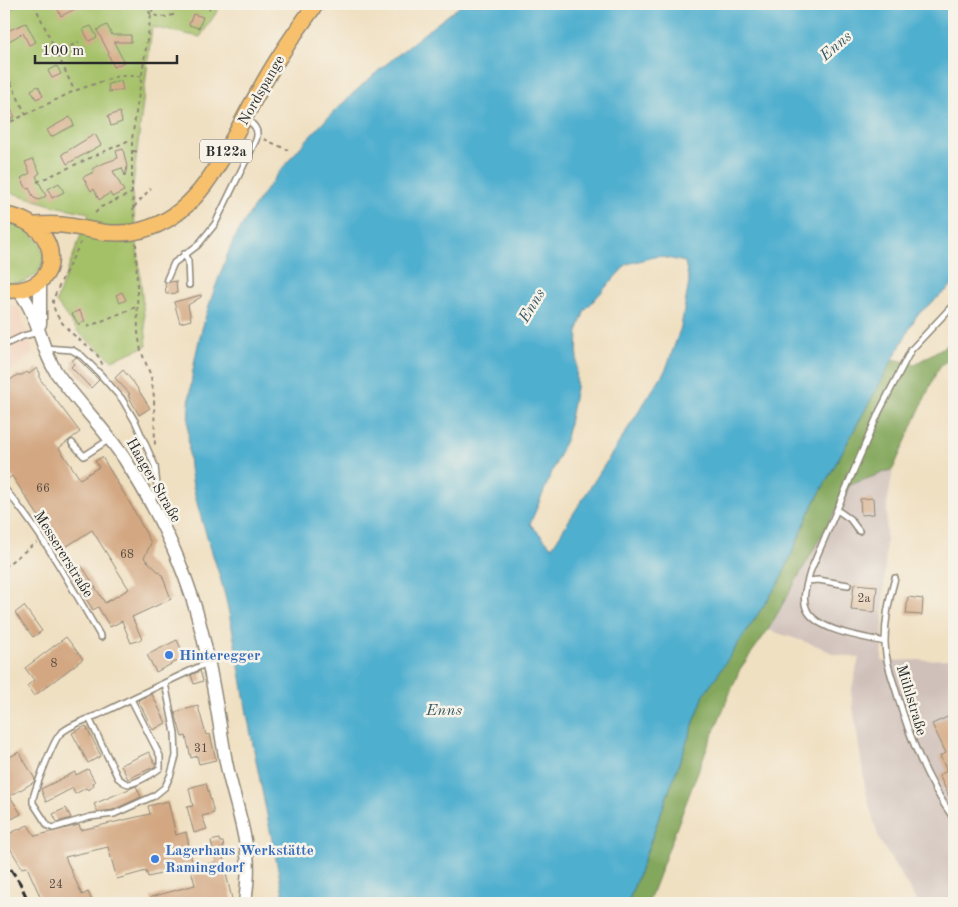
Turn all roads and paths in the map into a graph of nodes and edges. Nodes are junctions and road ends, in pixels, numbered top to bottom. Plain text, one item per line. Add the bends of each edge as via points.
1 (19, 4) edge
2 (34, 4) edge
3 (145, 4) edge
4 (154, 4) edge
5 (179, 4) edge
6 (192, 4) edge
7 (316, 4) edge
8 (210, 9) dead end
9 (4, 11) edge
10 (151, 15) junction
11 (79, 42) dead end
12 (56, 53) junction
13 (4, 68) edge
14 (141, 76) junction
15 (74, 91) junction
16 (26, 115) junction
17 (244, 118) junction
18 (4, 125) edge
19 (258, 136) junction
20 (132, 139) junction
21 (288, 150) dead end
22 (133, 151) junction
23 (141, 152) dead end
24 (37, 182) dead end
25 (152, 188) dead end
26 (132, 193) junction
27 (134, 207) junction
28 (95, 213) dead end
29 (4, 215) edge
30 (31, 225) junction
31 (135, 232) junction
32 (80, 236) junction
33 (50, 248) junction
34 (184, 254) junction
35 (167, 279) dead end
36 (40, 280) junction
37 (189, 285) dead end
38 (11, 290) edge
39 (954, 304) edge
40 (136, 307) junction
41 (87, 327) dead end
42 (40, 332) junction
43 (4, 344) edge
44 (44, 348) junction
45 (100, 374) junction
46 (110, 439) junction
47 (72, 444) dead end
48 (155, 466) junction
49 (4, 488) edge
50 (151, 504) junction
51 (837, 510) junction
52 (859, 531) dead end
53 (41, 540) junction
54 (4, 567) edge
55 (895, 578) dead end
56 (808, 581) junction
57 (848, 585) dead end
58 (101, 636) dead end
59 (885, 642) junction
60 (208, 662) junction
61 (165, 682) junction
62 (130, 699) junction
63 (89, 718) junction
64 (954, 819) edge
65 (245, 903) edge

1 - 9 path
2 - 12 path
3 - 10 path
4 - 10 path
5 - 10 path via 173,15
6 - 8 path
7 - 17 main road, Nordspange / B122a via 273,67
10 - 14 path
11 - 12 path
12 - 15 path
13 - 16 path
14 - 15 path via 118,76
14 - 20 path
15 - 16 path
16 - 18 path
17 - 19 lane via 255,126
17 - 31 main road, Nordspange / B122a via 220,163 197,196 172,218
19 - 21 path
19 - 34 lane via 215,224 198,245
20 - 22 path
20 - 24 path
22 - 23 path
22 - 26 path
25 - 27 path
26 - 27 path
26 - 28 path
27 - 31 path
29 - 30 main road, B122a
30 - 32 main road, Nordspange / B122a via 62,225
30 - 33 main road, B122a via 46,239
31 - 32 main road, Nordspange / B122a
31 - 40 path
32 - 33 main road via 60,236
32 - 45 path via 53,300 61,322 101,360
33 - 36 main road via 50,266
34 - 35 lane via 174,263
34 - 37 lane via 188,261
36 - 38 main road via 26,289
36 - 42 street, Haager Straße
38 - 42 street, Haager Straße via 28,303
39 - 51 lane via 911,350 879,412
40 - 41 path
40 - 48 path via 141,351 151,376 154,398
42 - 43 lane
42 - 44 street, Haager Straße
44 - 45 lane via 72,350
44 - 46 street, Haager Straße via 56,371
45 - 48 lane via 122,399
46 - 47 lane via 84,456
46 - 50 street, Haager Straße
48 - 50 lane via 157,486
49 - 53 lane, Messererstraße
50 - 60 street, Haager Straße via 183,574 200,624
51 - 52 lane
51 - 56 lane
53 - 54 path
53 - 58 lane, Messererstraße
55 - 59 lane, Mühlstraße via 888,605
56 - 57 lane
56 - 59 lane via 806,610 813,619 822,626
59 - 64 lane, Mühlstraße via 888,666 913,745
60 - 61 lane
60 - 65 street, Haager Straße via 230,783 248,855
61 - 62 lane
61 - 63 lane via 176,756 165,787 154,796 114,814 50,828 33,803 35,792 58,737 66,729
62 - 63 lane
62 - 63 lane via 160,756 160,768 130,784 118,778

